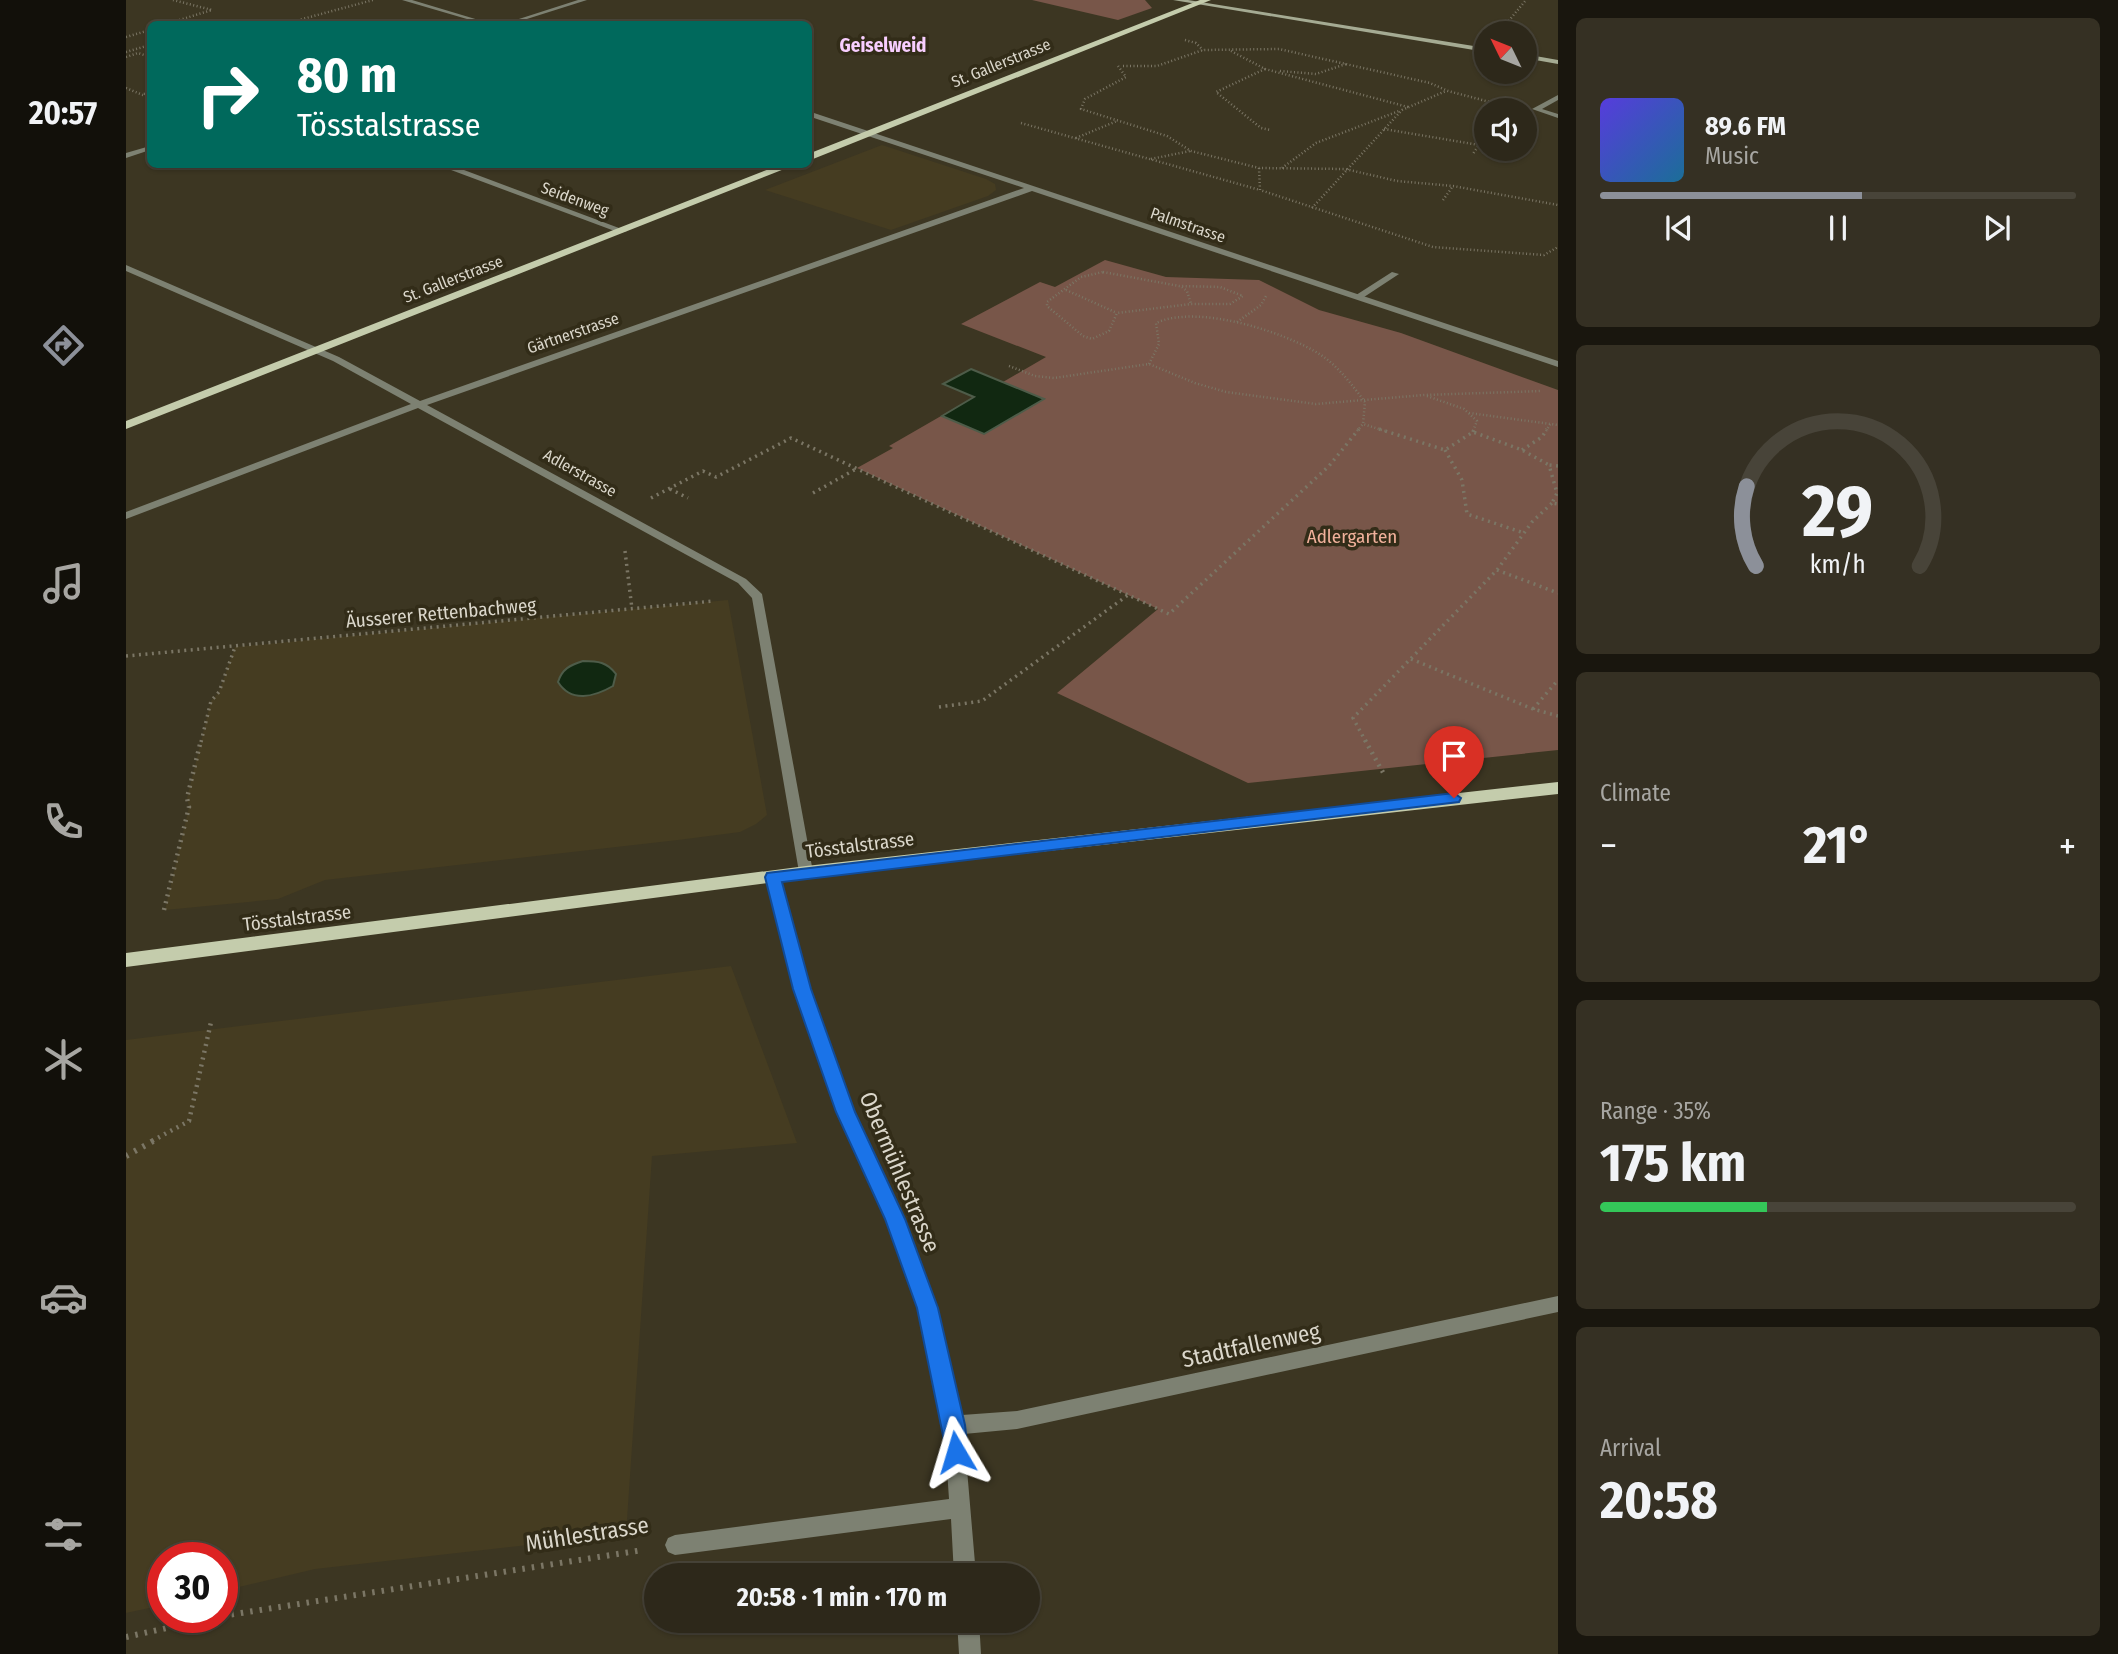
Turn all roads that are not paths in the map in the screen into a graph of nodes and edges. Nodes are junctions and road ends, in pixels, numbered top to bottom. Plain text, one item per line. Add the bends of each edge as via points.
1 (405, 0) edge
2 (584, 0) edge
3 (1176, 0) edge
4 (1202, 2) edge
5 (478, 21) edge
6 (516, 21) edge
7 (1474, 48) edge
8 (1537, 58) edge
9 (1558, 62) edge
10 (1558, 97) edge
11 (812, 114) edge
12 (1558, 116) edge
13 (873, 133) junction
14 (147, 149) edge
15 (126, 156) edge
16 (812, 156) edge
17 (450, 168) edge
18 (782, 168) edge
19 (1034, 187) junction
20 (623, 231) junction
21 (126, 268) edge
22 (1395, 274) dead end
23 (1358, 297) junction
24 (317, 350) junction
25 (1558, 364) edge
26 (420, 404) junction
27 (126, 425) edge
28 (126, 516) edge
29 (1558, 788) edge
30 (806, 872) junction
31 (773, 877) junction
32 (126, 960) edge
33 (1558, 1304) edge
34 (954, 1425) junction
35 (961, 1508) junction
36 (675, 1545) road end
37 (964, 1563) edge
38 (969, 1633) edge
39 (970, 1654) edge

1 - 5 street
2 - 6 street
3 - 4 street
4 - 7 street
4 - 13 main road, St. Gallerstrasse
8 - 9 street
10 - 12 street via 1536,109
11 - 13 street, Palmstrasse
13 - 16 main road, St. Gallerstrasse
13 - 19 street, Palmstrasse
14 - 15 street
17 - 20 street, Seidenweg
18 - 20 main road, St. Gallerstrasse
19 - 23 street, Palmstrasse
19 - 26 street, Gärtnerstrasse
20 - 24 main road, St. Gallerstrasse
21 - 24 street, Adlerstrasse
22 - 23 street
23 - 25 street, Palmstrasse
24 - 26 street, Adlerstrasse
24 - 27 main road, St. Gallerstrasse
26 - 28 street, Gärtnerstrasse
26 - 30 street, Adlerstrasse via 742,581 758,597
29 - 30 main road, Tösstalstrasse
30 - 31 main road, Tösstalstrasse
31 - 32 main road, Tösstalstrasse
31 - 34 street, Obermühlestrasse via 802,989 845,1112 895,1219 928,1308
33 - 34 street, Stadtfallenweg via 1017,1420
34 - 35 street, Obermühlestrasse
35 - 36 street, Mühlestrasse
35 - 37 street, Obermühlestrasse
38 - 39 street

